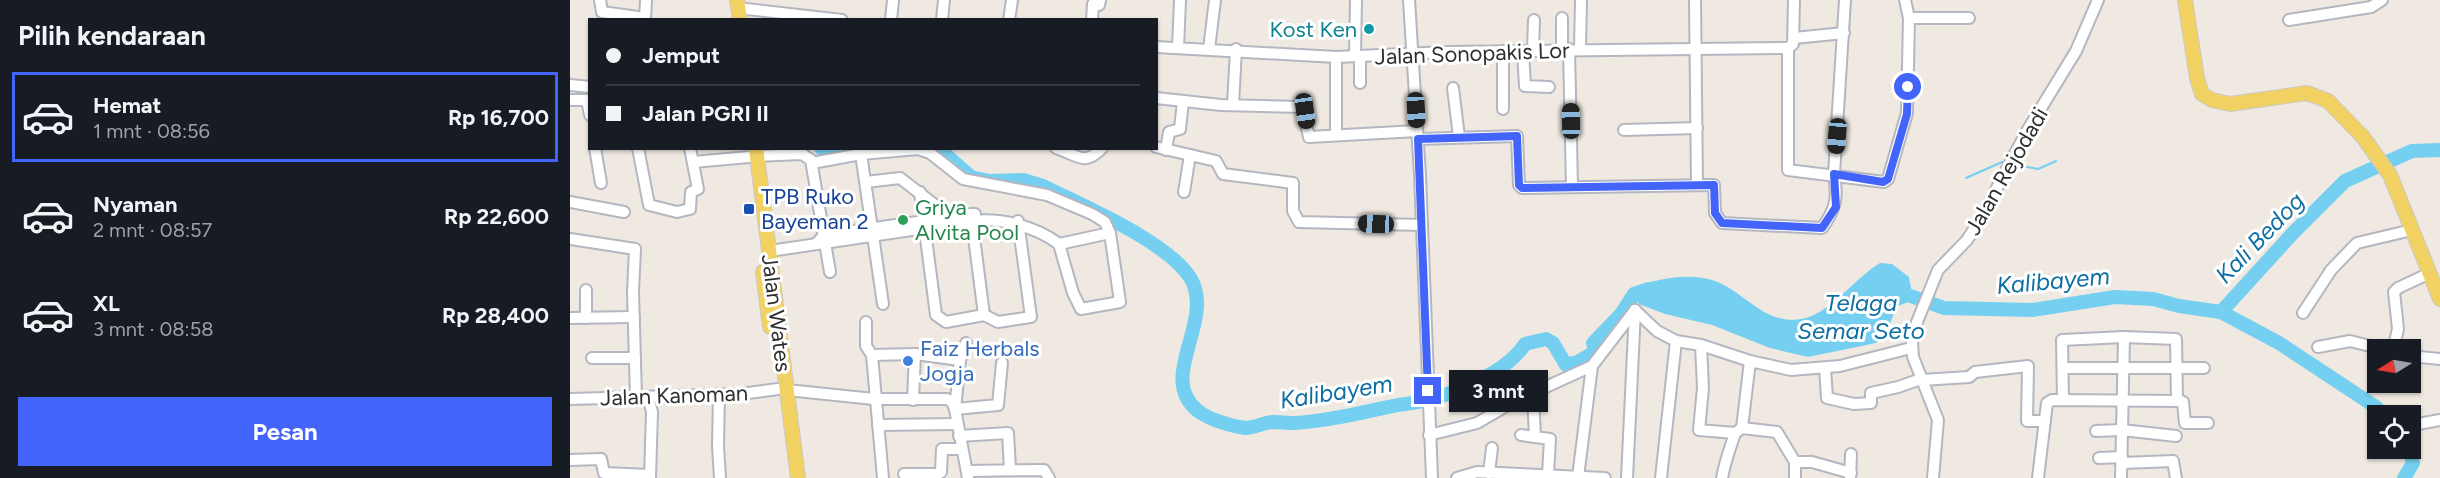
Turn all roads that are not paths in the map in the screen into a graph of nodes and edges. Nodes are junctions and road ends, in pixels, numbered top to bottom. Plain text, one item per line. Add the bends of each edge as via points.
1 (600, 0) edge
2 (645, 0) edge
3 (893, 0) edge
4 (944, 0) edge
5 (1012, 0) edge
6 (1100, 0) edge
7 (1180, 0) edge
8 (1215, 0) edge
9 (1356, 0) edge
10 (1409, 0) edge
11 (1581, 0) edge
12 (1695, 0) edge
13 (1794, 0) edge
14 (1845, 0) edge
15 (1905, 0) edge
16 (2098, 0) edge
17 (2185, 0) edge
18 (2382, 0) edge
19 (735, 9) edge
20 (639, 18) edge
21 (645, 18) edge
22 (823, 18) edge
23 (891, 18) edge
24 (942, 18) edge
25 (1009, 18) edge
26 (1092, 18) edge
27 (1562, 18) dead end
28 (1909, 18) junction
29 (1969, 18) dead end
30 (1534, 20) dead end
31 (2289, 20) dead end
32 (1844, 33) junction
33 (1791, 43) junction
34 (1158, 47) edge
35 (1696, 47) junction
36 (1178, 48) junction
37 (1209, 49) junction
38 (1570, 49) junction
39 (1236, 50) junction
40 (1503, 51) junction
41 (1528, 51) junction
42 (1411, 55) junction
43 (1358, 56) junction
44 (1336, 57) junction
45 (1360, 83) dead end
46 (570, 84) edge
47 (588, 87) edge
48 (1549, 87) dead end
49 (1453, 88) dead end
50 (1158, 98) edge
51 (570, 100) edge
52 (588, 100) edge
53 (1183, 100) junction
54 (1233, 105) junction
55 (1503, 109) dead end
56 (1697, 128) junction
57 (1624, 130) dead end
58 (1336, 134) junction
59 (1418, 135) junction
60 (1459, 136) junction
61 (1161, 148) edge
62 (595, 150) edge
63 (638, 150) edge
64 (690, 150) edge
65 (898, 150) edge
66 (913, 150) edge
67 (1062, 150) edge
68 (1100, 150) edge
69 (861, 154) junction
70 (1190, 155) junction
71 (753, 156) edge
72 (812, 163) junction
73 (694, 165) junction
74 (1834, 174) junction
75 (866, 182) junction
76 (601, 183) dead end
77 (1697, 184) junction
78 (1572, 188) junction
79 (920, 192) junction
80 (1184, 192) dead end
81 (570, 202) edge
82 (624, 212) dead end
83 (949, 216) junction
84 (972, 217) junction
85 (1018, 222) junction
86 (924, 224) junction
87 (1422, 225) junction
88 (2412, 230) junction
89 (872, 231) junction
90 (1110, 233) junction
91 (570, 239) edge
92 (822, 240) junction
93 (1062, 243) junction
94 (770, 251) junction
95 (830, 272) dead end
96 (2430, 273) junction
97 (586, 290) dead end
98 (2440, 298) edge
99 (883, 304) dead end
100 (1635, 310) junction
101 (2303, 313) dead end
102 (984, 315) junction
103 (634, 317) junction
104 (570, 318) edge
105 (586, 318) junction
106 (866, 322) dead end
107 (2124, 337) junction
108 (2396, 339) edge
109 (1676, 341) junction
110 (966, 343) dead end
111 (1701, 345) junction
112 (2367, 345) edge
113 (2318, 347) dead end
114 (1911, 348) junction
115 (915, 354) junction
116 (872, 355) junction
117 (635, 357) junction
118 (2421, 357) edge
119 (592, 358) dead end
120 (2440, 358) edge
121 (960, 360) junction
122 (1750, 361) junction
123 (1002, 363) dead end
124 (1592, 366) junction
125 (1825, 368) junction
126 (2063, 368) junction
127 (2205, 368) dead end
128 (2123, 369) junction
129 (2177, 369) junction
130 (1922, 379) junction
131 (782, 389) junction
132 (719, 394) junction
133 (1533, 394) junction
134 (636, 397) junction
135 (648, 397) junction
136 (570, 399) edge
137 (874, 399) junction
138 (2063, 399) junction
139 (914, 400) junction
140 (2123, 401) junction
141 (2177, 401) junction
142 (955, 409) junction
143 (2045, 420) junction
144 (2440, 420) edge
145 (957, 423) junction
146 (2208, 423) dead end
147 (2421, 423) edge
148 (878, 425) junction
149 (1738, 430) junction
150 (2122, 430) junction
151 (2096, 432) dead end
152 (1429, 435) junction
153 (1521, 435) dead end
154 (960, 436) junction
155 (2176, 436) dead end
156 (1535, 437) junction
157 (1492, 448) dead end
158 (962, 449) junction
159 (1851, 454) dead end
160 (2099, 458) dead end
161 (570, 460) edge
162 (2122, 460) junction
163 (1795, 462) junction
164 (1010, 470) junction
165 (904, 474) dead end
166 (968, 474) edge
167 (1023, 474) edge
168 (1489, 474) junction
169 (1548, 474) junction
170 (1518, 475) edge
171 (1850, 476) edge
172 (650, 477) edge
173 (1578, 477) edge
174 (720, 478) edge
175 (790, 478) edge
176 (798, 478) edge
177 (884, 478) edge
178 (1049, 478) edge
179 (1432, 478) edge
180 (1457, 478) edge
181 (1605, 478) edge
182 (1627, 478) edge
183 (1661, 478) edge
184 (1722, 478) edge
185 (1795, 478) edge
186 (1933, 478) edge
187 (2038, 478) edge
188 (2121, 478) edge
189 (2176, 478) edge

1 - 20 street via 602,12
2 - 21 street
3 - 23 street
4 - 24 street
5 - 25 street
6 - 26 street via 1099,5 1093,4
7 - 36 street
8 - 37 street
9 - 43 street
10 - 42 street
11 - 38 street
12 - 35 street
13 - 33 street
14 - 32 street
15 - 28 street
16 - 114 street, Jalan Rejodadi via 2076,51 1974,231 1938,270
17 - 88 main road via 2198,85 2206,97 2230,104 2296,94 2318,95 2339,111 2376,153 2390,175
18 - 31 street via 2371,7
19 - 22 street
27 - 38 street
28 - 29 street
28 - 74 street via 1907,114 1888,179 1883,182
30 - 41 street
32 - 33 street, Jalan Sonopakis Lor
32 - 74 street
33 - 35 street, Jalan Sonopakis Lor
33 - 74 street via 1788,166 1790,171
34 - 36 street, Jalan Sonopakis Lor
35 - 38 street, Jalan Sonopakis Lor
35 - 56 street
36 - 37 street, Jalan Sonopakis Lor
37 - 39 street, Jalan Sonopakis Lor
38 - 41 street, Jalan Sonopakis Lor
38 - 78 street
39 - 44 street, Jalan Sonopakis Lor
39 - 54 street
40 - 41 street, Jalan Sonopakis Lor
40 - 42 street, Jalan Sonopakis Lor
40 - 55 street
41 - 48 street via 1525,86
42 - 43 street, Jalan Sonopakis Lor
42 - 59 street
43 - 44 street, Jalan Sonopakis Lor
43 - 45 street
44 - 58 street
46 - 47 street
49 - 60 street
50 - 53 street
51 - 52 street
53 - 54 street
53 - 61 street via 1180,129 1169,132
54 - 58 street via 1302,107 1309,136
56 - 57 street
56 - 77 street
58 - 59 street
59 - 60 street
59 - 87 street
60 - 78 street via 1517,136 1520,188
61 - 70 street
62 - 76 street
63 - 73 street via 646,202 654,209 677,212 690,208 691,192 698,189
64 - 73 street
65 - 69 street
66 - 90 street via 930,153 963,179 1047,195 1105,222
67 - 68 street via 1089,159
69 - 72 street
69 - 75 street
70 - 80 street
70 - 87 street via 1217,162 1223,174 1293,183 1293,211 1299,222
71 - 72 street via 802,154 809,156
71 - 73 street
71 - 94 main road, Jalan Wates
71 - 131 main road, Jalan Wates
72 - 92 street
74 - 77 street via 1836,207 1822,228 1722,223 1715,213 1716,187
75 - 79 street via 900,178
75 - 89 street
77 - 78 street
79 - 83 street
79 - 86 street
81 - 82 street
83 - 84 street
83 - 86 street
84 - 85 street
84 - 86 street
84 - 102 street
85 - 93 street
85 - 102 street via 1031,317 998,322
86 - 89 street
86 - 102 street via 938,318 952,322
87 - 152 street
88 - 96 main road
88 - 101 street via 2365,239 2352,246
89 - 92 street
89 - 99 street
90 - 93 street
90 - 93 street via 1120,302 1084,310 1073,293
91 - 103 street via 635,249
92 - 94 street
92 - 95 street
94 - 131 main road, Jalan Wates
96 - 98 main road
96 - 108 street via 2394,292
97 - 105 street
100 - 109 street
100 - 124 street
100 - 182 street
103 - 105 street
103 - 117 street
104 - 105 street
106 - 116 street via 866,346
107 - 126 street via 2062,340
107 - 128 street
107 - 129 street via 2176,339
109 - 111 street
109 - 183 street
110 - 121 street
111 - 122 street
111 - 149 street via 1703,388 1699,430
112 - 113 street via 2350,341
114 - 125 street
114 - 130 street
115 - 116 street
115 - 121 street
115 - 139 street
116 - 137 street
117 - 119 street
117 - 134 street
118 - 120 street
121 - 142 street
122 - 125 street via 1791,370
122 - 149 street
123 - 142 street via 998,405
124 - 133 street
124 - 173 street
125 - 130 street via 1827,398 1854,404 1871,403 1871,393
126 - 128 street
126 - 138 street
127 - 129 street
128 - 129 street
128 - 140 street
129 - 141 street
130 - 143 street via 1969,377 1976,372 2028,366 2027,421
130 - 186 street via 1938,425
131 - 132 street, Jalan Kanoman
131 - 137 street, Jalan Kanoman
131 - 175 main road, Jalan Wates
131 - 176 main road, Jalan Wates
132 - 135 street, Jalan Kanoman
132 - 174 street
133 - 152 street via 1477,423
133 - 156 street
134 - 135 street, Jalan Kanoman
134 - 136 street, Jalan Kanoman
135 - 172 street via 652,412
137 - 139 street, Jalan Kanoman
137 - 148 street
138 - 140 street
138 - 143 street via 2048,401
139 - 142 street, Jalan Kanoman via 947,399
140 - 141 street
140 - 150 street
141 - 146 street via 2183,402 2186,424
142 - 145 street
143 - 187 street
144 - 147 street
145 - 148 street
145 - 154 street
148 - 177 street
149 - 163 street via 1777,432
149 - 184 street via 1726,453
150 - 151 street
150 - 155 street
150 - 162 street
152 - 179 street
153 - 156 street
154 - 158 street
154 - 164 street via 1008,433
156 - 169 street via 1550,439
157 - 168 street
158 - 165 street via 942,450 940,473
158 - 166 street
159 - 171 street
160 - 162 street
161 - 172 street via 601,459 604,473
162 - 188 street
162 - 189 street via 2173,461
163 - 171 street via 1812,462
163 - 185 street
164 - 166 street
164 - 167 street
167 - 178 street via 1046,470
168 - 170 street
168 - 180 street via 1477,472
169 - 170 street
169 - 173 street
173 - 181 street

